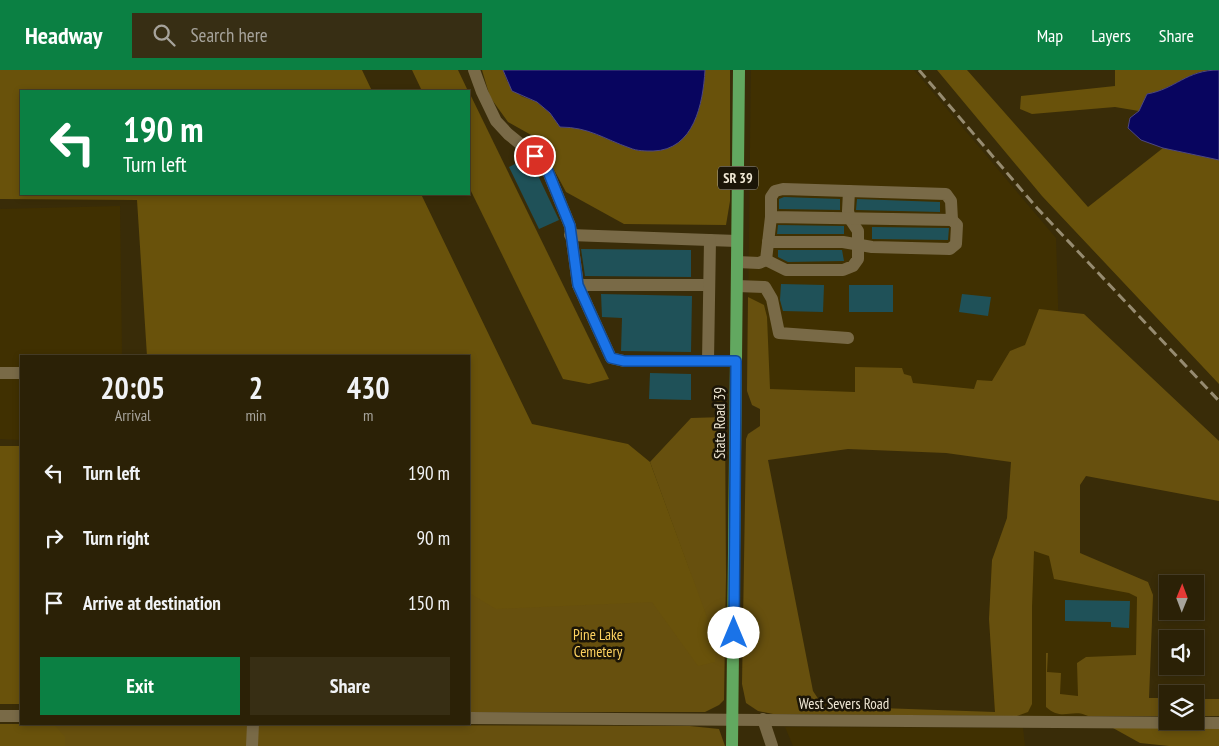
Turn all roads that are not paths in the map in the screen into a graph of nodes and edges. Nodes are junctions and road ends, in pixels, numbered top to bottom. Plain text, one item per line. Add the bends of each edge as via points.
1 (474, 70) edge
2 (739, 70) edge
3 (848, 191) junction
4 (770, 217) junction
5 (850, 219) junction
6 (952, 220) junction
7 (570, 235) junction
8 (710, 240) junction
9 (737, 241) junction
10 (768, 242) junction
11 (858, 243) junction
12 (766, 260) junction
13 (737, 262) junction
14 (578, 285) junction
15 (709, 285) junction
16 (737, 286) junction
17 (848, 338) dead end
18 (708, 361) junction
19 (736, 361) junction
20 (20, 372) edge
21 (0, 373) edge
22 (0, 716) edge
23 (20, 716) edge
24 (470, 718) edge
25 (733, 718) junction
26 (763, 720) junction
27 (1219, 724) edge
28 (252, 725) edge
29 (252, 746) edge
30 (732, 746) edge
31 (772, 746) edge

1 - 7 street via 496,121 547,169 570,226
2 - 9 main road, State Road 39 / SR 39
3 - 4 street via 775,191 771,197
3 - 5 street
3 - 6 street via 946,194 951,201
4 - 5 street
4 - 10 street
5 - 6 street
5 - 11 street via 858,230
6 - 11 street via 957,225 956,244 950,249 872,247
7 - 8 street
7 - 14 street
8 - 9 street
8 - 15 street
9 - 13 main road, State Road 39 / SR 39
10 - 11 street
10 - 12 street
11 - 12 street via 858,259 853,266 843,270 786,270
12 - 13 street via 760,263
13 - 16 main road, State Road 39 / SR 39
14 - 15 street
14 - 18 street via 611,358 624,361
15 - 18 street
16 - 17 street via 765,287 772,299 779,333
16 - 19 main road, State Road 39 / SR 39
18 - 19 street
19 - 25 main road, State Road 39 / SR 39
20 - 21 street
22 - 23 street
24 - 25 street, West Severs Road
25 - 26 street, West Severs Road
25 - 30 main road, State Road 39 / SR 39
26 - 27 street, West Severs Road
26 - 31 street
28 - 29 street

